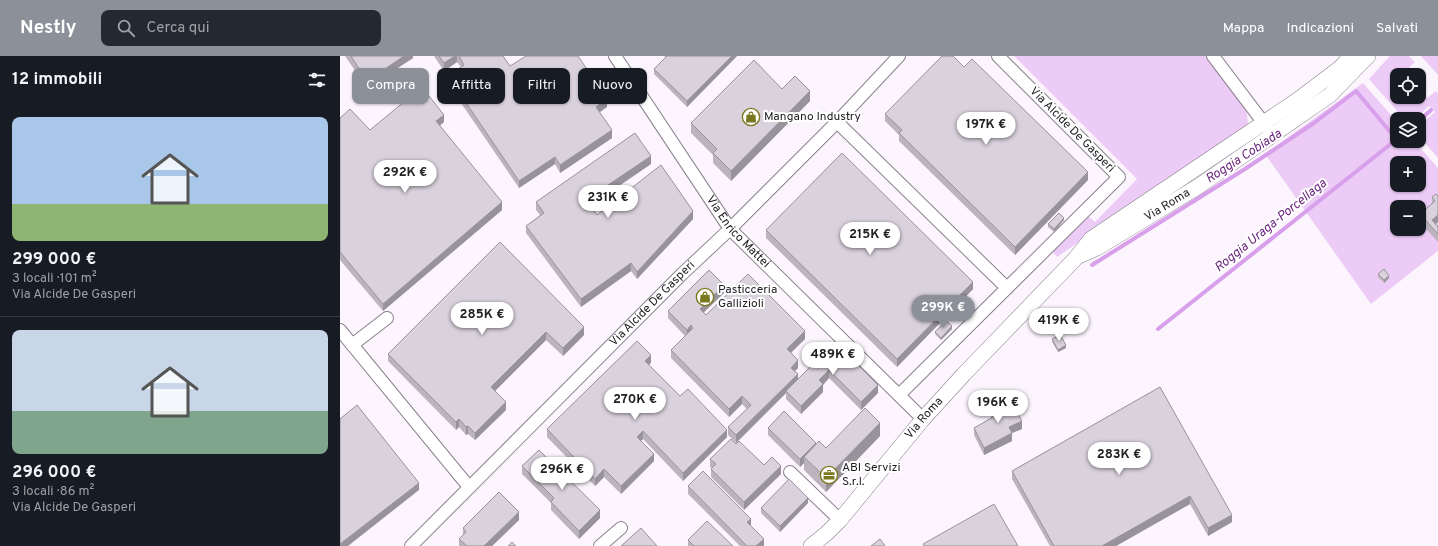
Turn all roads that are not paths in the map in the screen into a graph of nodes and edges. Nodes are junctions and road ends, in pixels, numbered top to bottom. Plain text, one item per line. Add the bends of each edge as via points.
1 (614, 56) edge
2 (899, 56) edge
3 (998, 56) edge
4 (1213, 56) edge
5 (1351, 56) edge
6 (1368, 56) edge
7 (837, 122) junction
8 (1268, 129) junction
9 (730, 229) junction
10 (1007, 288) junction
11 (387, 318) dead end
12 (340, 330) edge
13 (352, 345) junction
14 (899, 395) junction
15 (923, 419) junction
16 (790, 472) dead end
17 (469, 487) junction
18 (840, 520) junction
19 (621, 528) dead end
20 (411, 546) edge
21 (600, 546) edge
22 (811, 546) edge

1 - 9 street, Via Enrico Mattei
2 - 7 street, Via Alcide De Gasperi
3 - 10 street, Via Alcide De Gasperi via 1119,177
4 - 8 street
5 - 8 street, Via Roma
6 - 8 street, Via Roma via 1330,95
7 - 9 street, Via Alcide De Gasperi
7 - 10 street
8 - 15 street, Via Roma via 1198,186 1097,248 1075,258
9 - 14 street, Via Enrico Mattei
9 - 17 street, Via Alcide De Gasperi
10 - 14 street, Via Alcide De Gasperi
11 - 13 street
12 - 13 street
13 - 17 street
14 - 15 street, Via Enrico Mattei
15 - 18 street, Via Roma
16 - 18 street
17 - 20 street, Via Alcide De Gasperi
18 - 22 street, Via Roma
19 - 21 street

